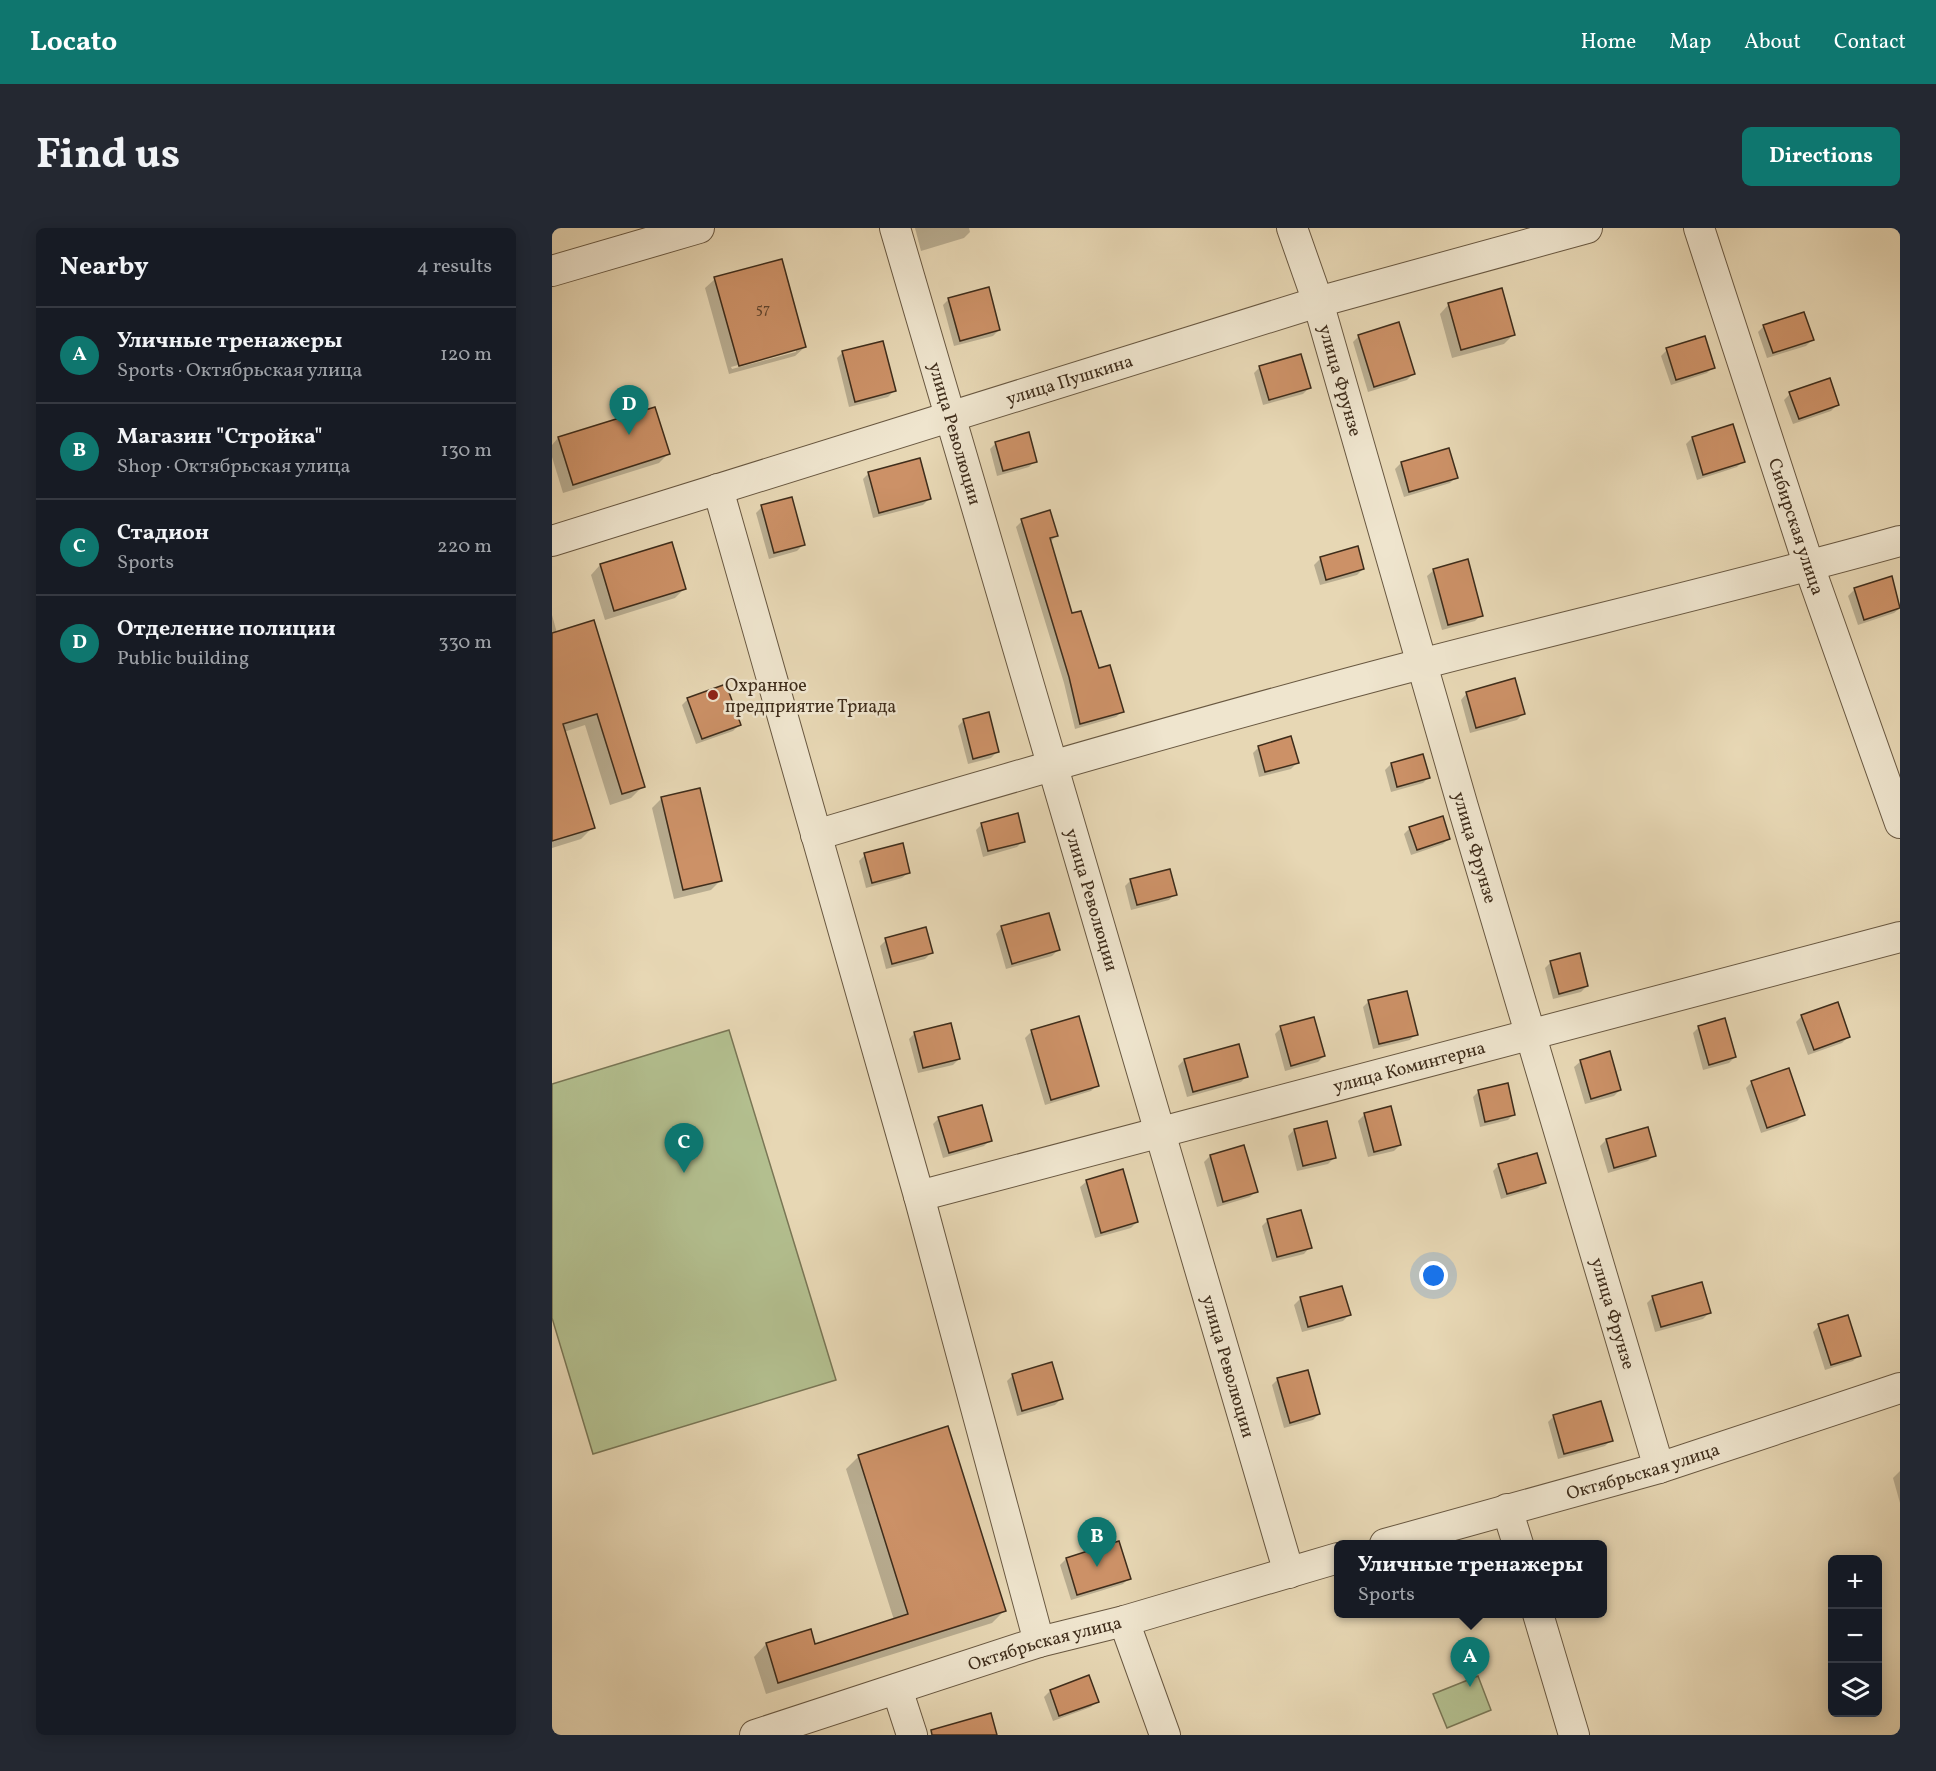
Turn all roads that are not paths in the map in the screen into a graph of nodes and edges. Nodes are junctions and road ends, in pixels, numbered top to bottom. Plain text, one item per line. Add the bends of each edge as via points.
1 (699, 228) edge
2 (895, 228) edge
3 (1292, 228) edge
4 (1587, 228) edge
5 (1699, 228) edge
6 (552, 271) edge
7 (1318, 302) junction
8 (951, 418) junction
9 (718, 489) junction
10 (552, 541) edge
11 (1900, 541) edge
12 (1809, 566) junction
13 (1424, 663) junction
14 (1054, 764) junction
15 (1900, 823) edge
16 (816, 836) junction
17 (1900, 937) edge
18 (1530, 1034) junction
19 (1162, 1133) junction
20 (919, 1196) junction
21 (1900, 1388) edge
22 (1659, 1468) junction
23 (1507, 1509) junction
24 (1402, 1540) edge
25 (1516, 1540) edge
26 (1334, 1559) edge
27 (1289, 1573) junction
28 (1539, 1618) edge
29 (1124, 1621) junction
30 (1039, 1642) junction
31 (897, 1689) junction
32 (755, 1735) edge
33 (912, 1735) edge
34 (1165, 1735) edge
35 (1574, 1735) edge

1 - 6 street
2 - 8 street, улица Революции
3 - 7 street, улица Фрунзе
4 - 7 street, улица Пушкина
5 - 12 street, Сибирская улица
7 - 8 street, улица Пушкина
7 - 13 street, улица Фрунзе
8 - 9 street, улица Пушкина
8 - 14 street, улица Революции
9 - 10 street, улица Пушкина
9 - 16 street
11 - 12 street
12 - 13 street
12 - 15 street, Сибирская улица
13 - 14 street
13 - 18 street, улица Фрунзе
14 - 16 street
14 - 19 street, улица Революции
16 - 20 street
17 - 18 street, улица Коминтерна
18 - 19 street, улица Коминтерна
18 - 22 street, улица Фрунзе
19 - 20 street, улица Коминтерна
19 - 27 street, улица Революции
20 - 30 street
21 - 22 street, Октябрьская улица
22 - 23 street, Октябрьская улица
23 - 24 street, Октябрьская улица
23 - 25 street
26 - 27 street, Октябрьская улица
27 - 29 street, Октябрьская улица
28 - 35 street
29 - 30 street, Октябрьская улица
29 - 34 street
30 - 31 street, Октябрьская улица
31 - 32 street, Октябрьская улица
31 - 33 street

